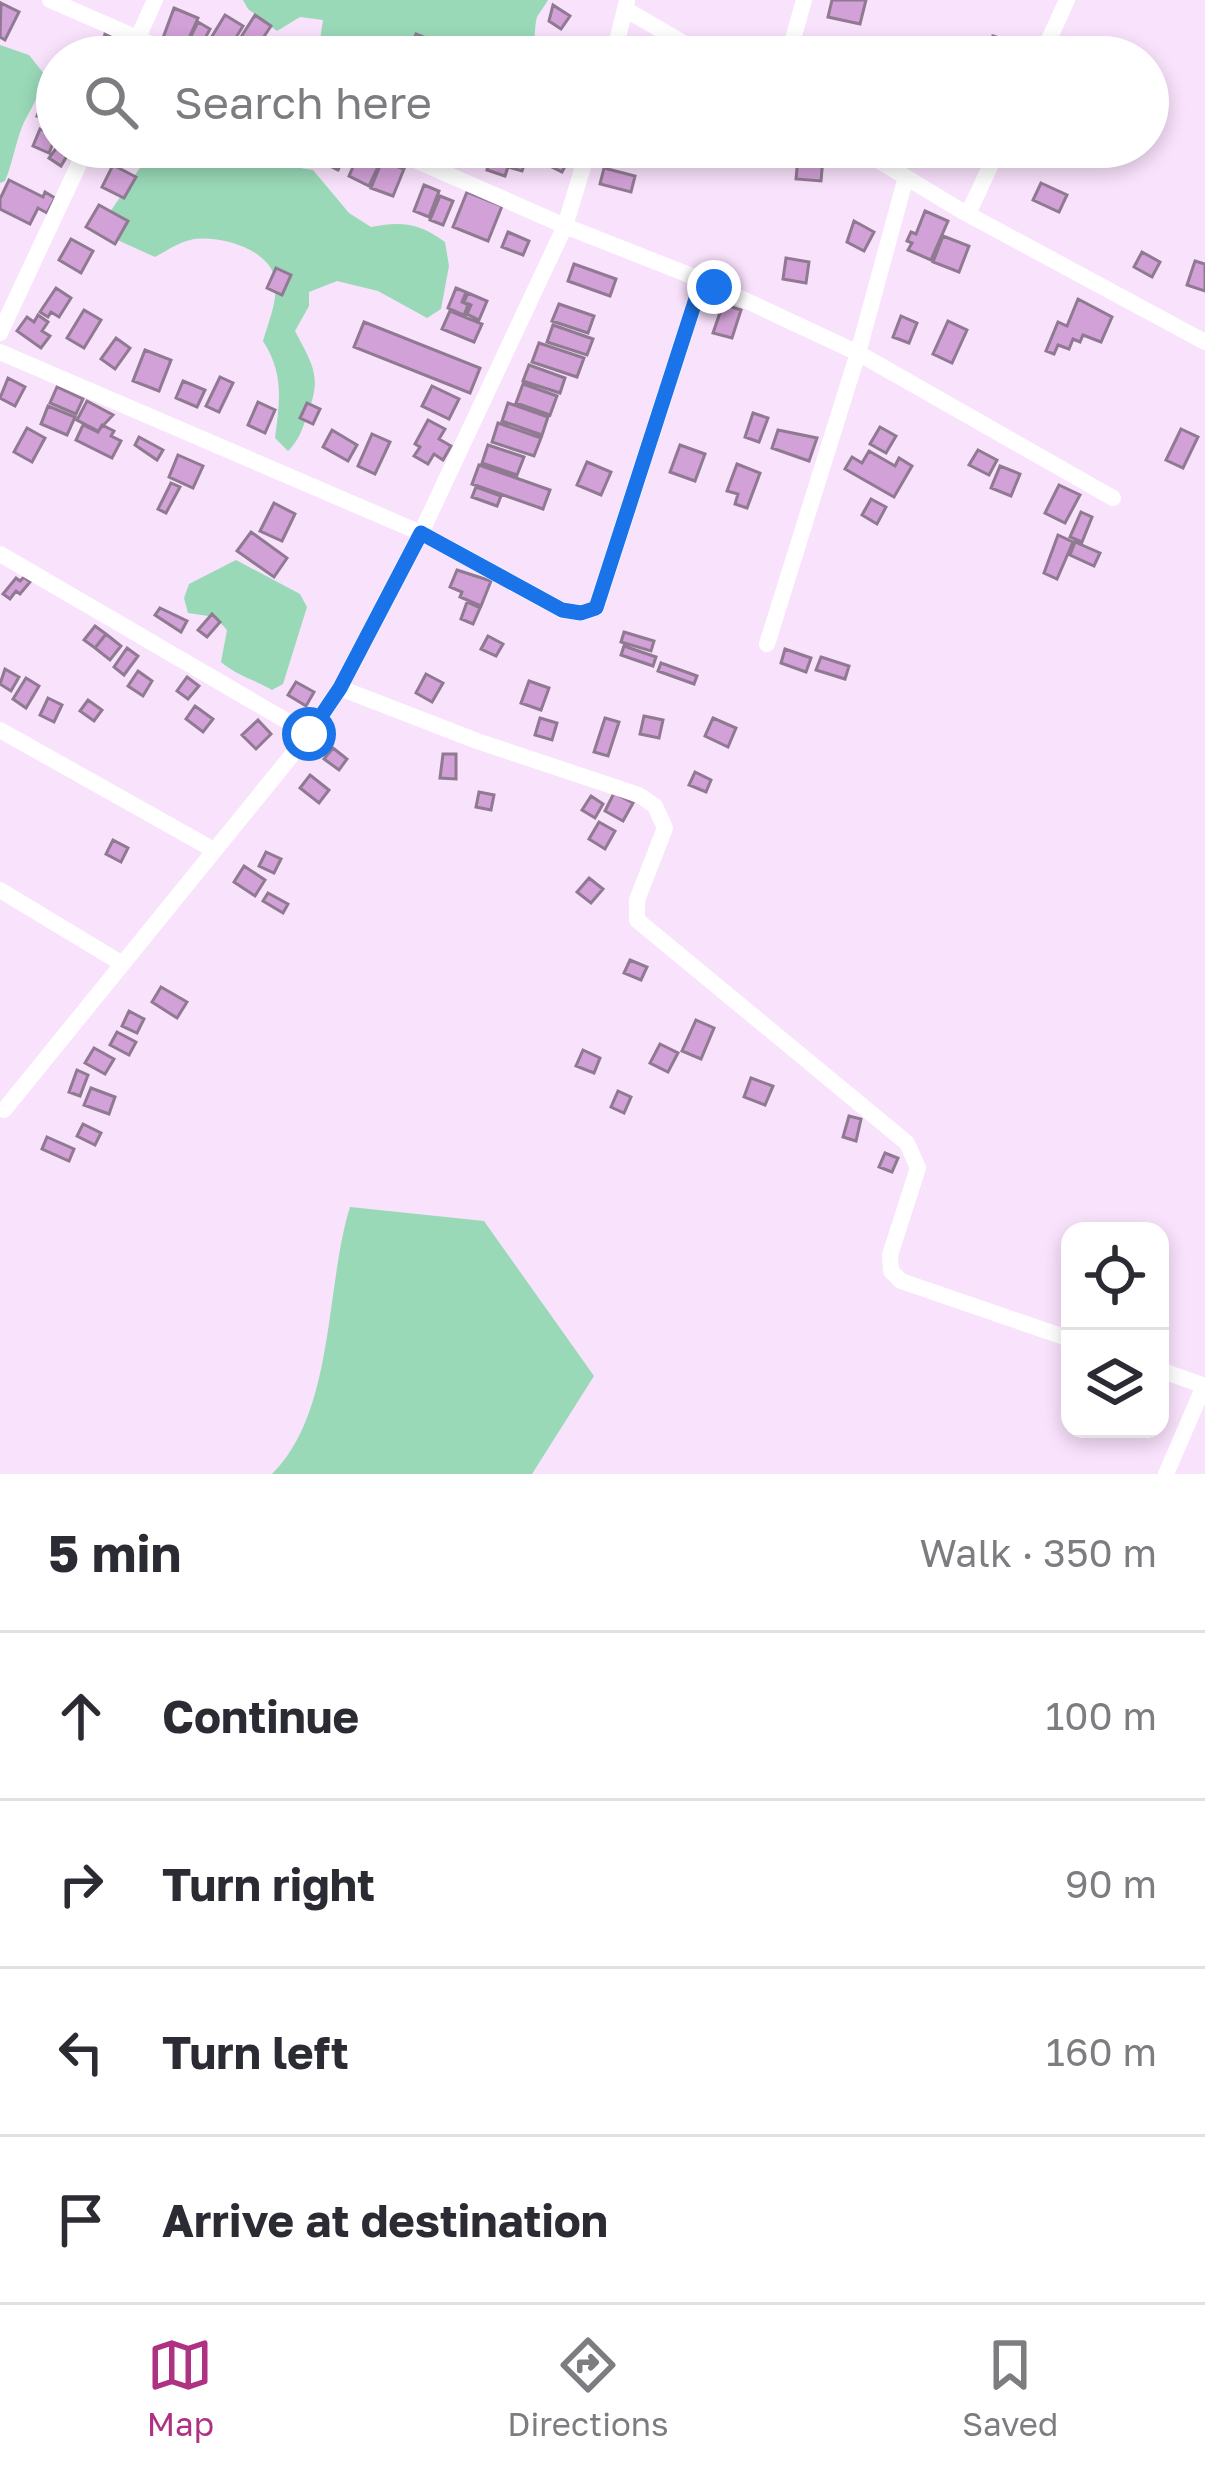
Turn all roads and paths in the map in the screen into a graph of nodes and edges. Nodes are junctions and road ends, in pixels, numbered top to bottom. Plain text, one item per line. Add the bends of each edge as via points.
1 (50, 0) edge
2 (155, 0) edge
3 (804, 0) edge
4 (1067, 0) edge
5 (626, 4) edge
6 (133, 36) edge
7 (139, 36) edge
8 (618, 36) edge
9 (675, 36) edge
10 (794, 36) edge
11 (1051, 36) edge
12 (77, 168) edge
13 (433, 168) edge
14 (583, 168) edge
15 (891, 168) edge
16 (989, 168) edge
17 (907, 178) junction
18 (968, 214) junction
19 (565, 226) junction
20 (702, 280) junction
21 (0, 333) edge
22 (1205, 342) edge
23 (0, 352) edge
24 (858, 353) junction
25 (1113, 498) dead end
26 (421, 533) junction
27 (0, 554) edge
28 (767, 644) dead end
29 (340, 688) junction
30 (0, 730) edge
31 (309, 734) junction
32 (212, 849) junction
33 (0, 890) edge
34 (121, 963) junction
35 (4, 1110) dead end
36 (1061, 1337) edge
37 (1169, 1373) edge
38 (1205, 1386) edge
39 (1166, 1474) edge

1 - 6 street
2 - 7 street
3 - 10 street
4 - 11 street
5 - 8 street
5 - 9 street
12 - 21 street
13 - 19 street
14 - 19 street
15 - 17 street
16 - 18 street
17 - 18 street
17 - 24 street
18 - 22 street
19 - 20 street
19 - 26 street
20 - 24 street
20 - 26 street via 596,608 562,610
23 - 26 street
24 - 25 street
24 - 28 street
26 - 29 street
27 - 31 street
29 - 31 street
29 - 36 street via 655,806 665,828 637,920 907,1143 918,1168 891,1271
30 - 32 street
31 - 32 street
32 - 34 street
33 - 34 street
34 - 35 street
37 - 38 street
38 - 39 street

